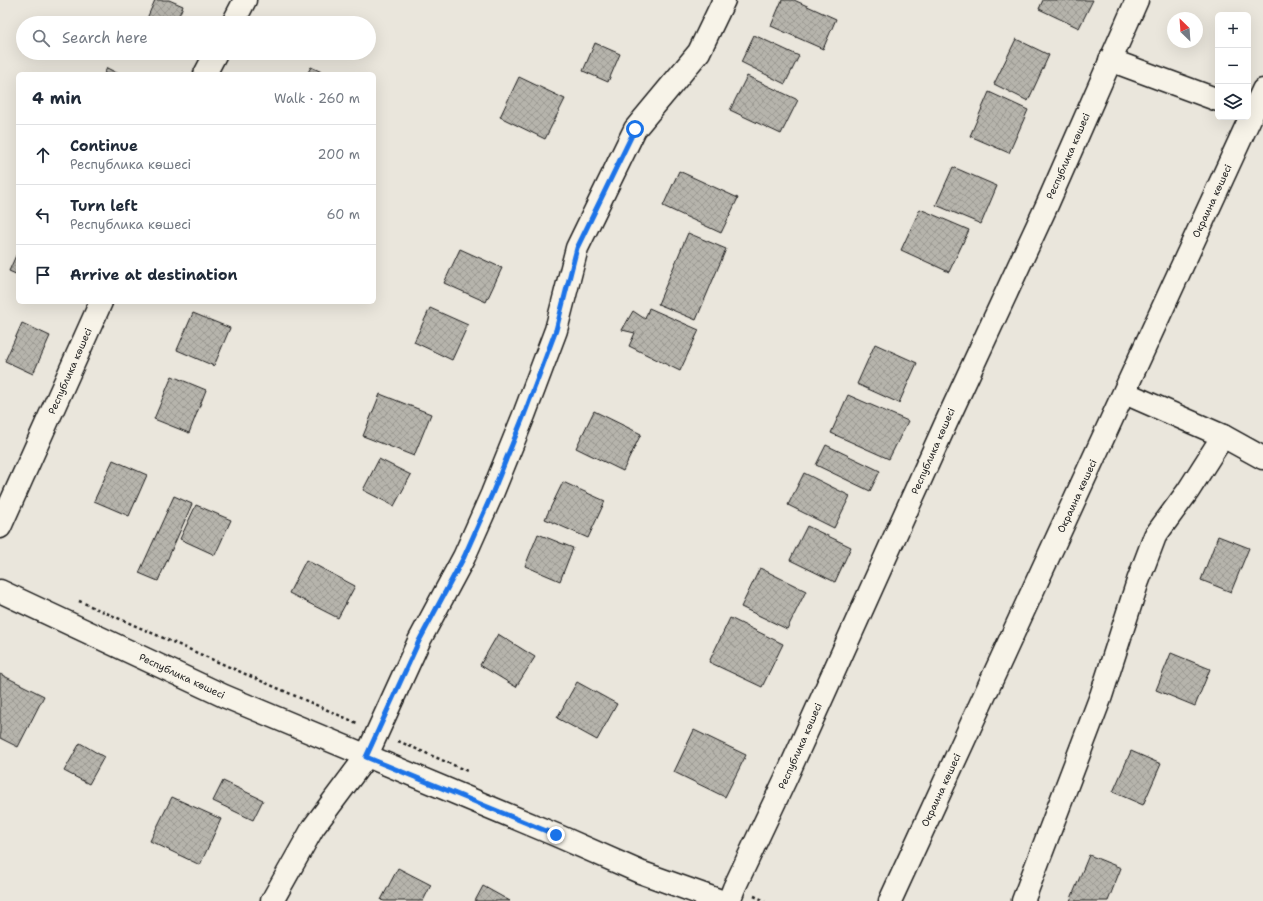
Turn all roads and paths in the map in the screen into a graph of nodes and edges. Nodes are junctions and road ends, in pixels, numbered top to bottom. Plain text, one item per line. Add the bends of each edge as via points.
1 (245, 0) edge
2 (724, 0) edge
3 (1137, 0) edge
4 (237, 16) edge
5 (212, 60) edge
6 (1110, 60) junction
7 (206, 72) edge
8 (1263, 90) edge
9 (1215, 99) edge
10 (1251, 110) edge
11 (1246, 120) edge
12 (100, 304) edge
13 (1125, 393) junction
14 (1223, 436) junction
15 (1263, 458) edge
16 (0, 527) edge
17 (0, 591) edge
18 (366, 757) junction
19 (272, 901) edge
20 (721, 901) edge
21 (729, 901) edge
22 (890, 901) edge
23 (1023, 901) edge

1 - 4 street
2 - 18 street via 699,52 635,129 577,248 556,330 492,494 464,557 419,641
3 - 6 street, Республика көшесі
5 - 7 street
6 - 9 street
6 - 21 street, Республика көшесі via 1047,205
8 - 10 street, Окраина көшесі
11 - 13 street, Окраина көшесі
12 - 16 street, Республика көшесі
13 - 14 street
13 - 22 street, Окраина көшесі
14 - 15 street
14 - 23 street via 1155,536 1101,696
17 - 18 street, Республика көшесі via 224,696
18 - 19 street via 313,828
18 - 20 street, Республика көшесі via 640,872

